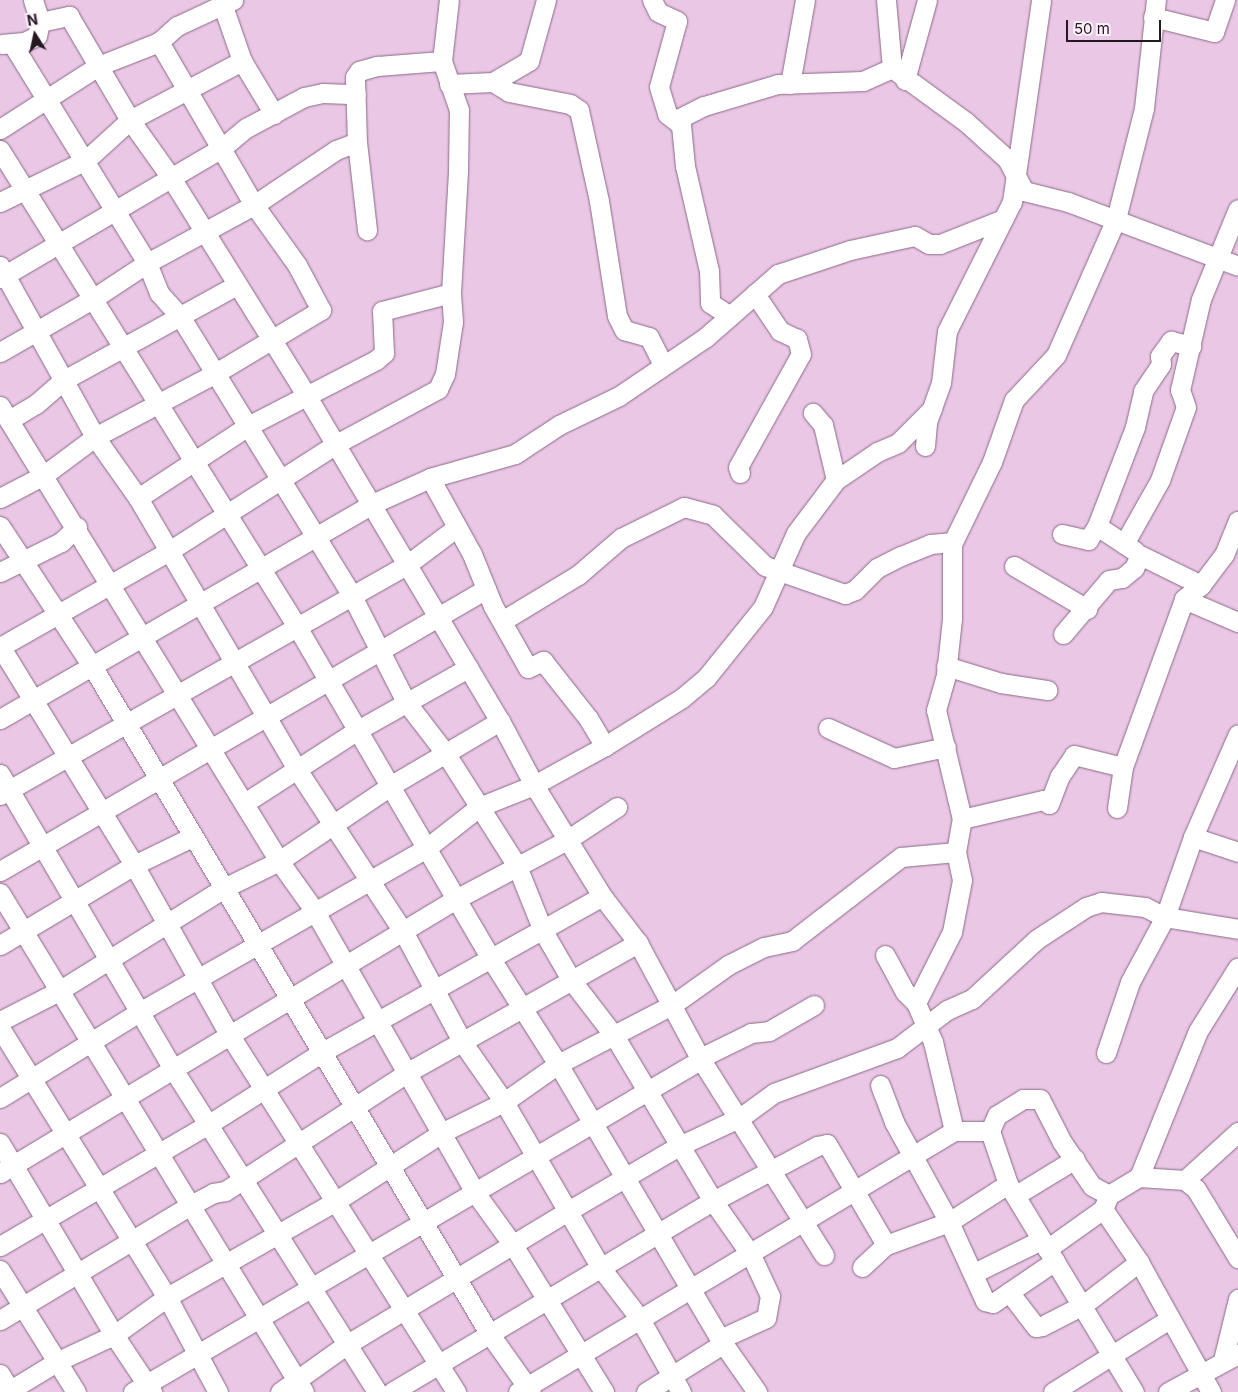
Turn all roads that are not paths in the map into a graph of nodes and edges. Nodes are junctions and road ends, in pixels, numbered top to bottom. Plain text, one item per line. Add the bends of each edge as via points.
1 (33, 0) edge
2 (449, 0) edge
3 (546, 0) edge
4 (652, 0) edge
5 (805, 0) edge
6 (886, 0) edge
7 (927, 0) edge
8 (1041, 0) edge
9 (1225, 0) edge
10 (228, 3) edge
11 (1154, 8) edge
12 (40, 22) junction
13 (159, 42) junction
14 (6, 44) edge
15 (242, 61) junction
16 (442, 61) junction
17 (98, 66) junction
18 (899, 74) junction
19 (493, 82) junction
20 (449, 84) junction
21 (790, 84) junction
22 (186, 90) junction
23 (356, 94) junction
24 (46, 102) junction
25 (274, 114) junction
26 (130, 120) junction
27 (676, 120) junction
28 (0, 130) edge
29 (357, 142) junction
30 (222, 148) junction
31 (0, 150) edge
32 (86, 160) junction
33 (170, 176) junction
34 (1018, 176) junction
35 (25, 189) junction
36 (0, 202) edge
37 (254, 205) junction
38 (113, 208) junction
39 (1238, 209) edge
40 (1003, 219) junction
41 (1116, 219) junction
42 (367, 230) dead end
43 (205, 234) junction
44 (60, 243) junction
45 (1218, 260) junction
46 (147, 263) junction
47 (1238, 266) edge
48 (2, 273) edge
49 (235, 286) junction
50 (451, 292) junction
51 (755, 294) junction
52 (94, 298) junction
53 (180, 316) junction
54 (730, 316) junction
55 (34, 332) junction
56 (272, 339) junction
57 (1191, 346) junction
58 (122, 349) junction
59 (0, 352) edge
60 (663, 365) junction
61 (214, 374) junction
62 (62, 381) junction
63 (305, 393) junction
64 (156, 405) junction
65 (933, 409) junction
66 (4, 413) edge
67 (813, 413) dead end
68 (248, 426) junction
69 (95, 437) junction
70 (336, 444) junction
71 (925, 446) dead end
72 (194, 465) junction
73 (740, 473) dead end
74 (44, 475) junction
75 (430, 478) junction
76 (282, 479) junction
77 (836, 480) junction
78 (0, 498) edge
79 (138, 498) junction
80 (372, 504) junction
81 (225, 514) junction
82 (1238, 521) edge
83 (0, 526) edge
84 (1097, 526) junction
85 (77, 527) junction
86 (456, 528) junction
87 (314, 534) junction
88 (1062, 534) dead end
89 (953, 542) junction
90 (1124, 544) junction
91 (170, 551) junction
92 (1142, 556) junction
93 (24, 558) junction
94 (408, 564) junction
95 (1014, 566) dead end
96 (258, 568) junction
97 (0, 572) edge
98 (781, 572) junction
99 (110, 582) junction
100 (1202, 585) junction
101 (486, 589) junction
102 (352, 596) junction
103 (1184, 599) junction
104 (199, 603) junction
105 (1087, 609) junction
106 (58, 612) junction
107 (438, 616) junction
108 (502, 621) junction
109 (1238, 622) edge
110 (296, 625) junction
111 (1063, 634) dead end
112 (142, 638) junction
113 (0, 647) edge
114 (379, 653) junction
115 (234, 660) junction
116 (92, 666) junction
117 (946, 666) junction
118 (468, 668) junction
119 (326, 682) junction
120 (1047, 690) dead end
121 (178, 694) junction
122 (33, 700) junction
123 (406, 702) junction
124 (269, 717) junction
125 (0, 719) edge
126 (500, 720) junction
127 (124, 725) junction
128 (828, 728) dead end
129 (356, 731) junction
130 (1238, 734) edge
131 (604, 746) junction
132 (946, 747) junction
133 (211, 749) junction
134 (446, 754) junction
135 (68, 755) junction
136 (1123, 767) junction
137 (298, 771) junction
138 (0, 774) edge
139 (158, 778) junction
140 (534, 785) junction
141 (390, 786) junction
142 (5, 793) edge
143 (246, 802) junction
144 (479, 807) junction
145 (617, 807) dead end
146 (1117, 808) dead end
147 (101, 812) junction
148 (962, 820) junction
149 (333, 824) junction
150 (192, 837) junction
151 (1193, 837) junction
152 (567, 840) junction
153 (44, 845) junction
154 (428, 846) junction
155 (956, 852) junction
156 (1238, 852) edge
157 (279, 861) junction
158 (134, 865) junction
159 (516, 866) junction
160 (0, 871) edge
161 (369, 878) junction
162 (224, 888) junction
163 (0, 893) edge
164 (602, 896) junction
165 (76, 898) junction
166 (456, 899) junction
167 (314, 910) junction
168 (1165, 917) junction
169 (168, 924) junction
170 (24, 930) junction
171 (1238, 930) edge
172 (544, 931) junction
173 (404, 933) junction
174 (258, 943) junction
175 (638, 943) junction
176 (0, 945) edge
177 (886, 955) dead end
178 (491, 959) junction
179 (109, 961) junction
180 (345, 966) junction
181 (1238, 967) edge
182 (196, 980) junction
183 (572, 981) junction
184 (432, 990) junction
185 (57, 992) junction
186 (292, 996) junction
187 (916, 1003) junction
188 (814, 1004) dead end
189 (672, 1005) junction
190 (522, 1010) junction
191 (141, 1011) junction
192 (379, 1020) junction
193 (0, 1021) edge
194 (923, 1027) junction
195 (0, 1028) edge
196 (229, 1034) junction
197 (615, 1038) junction
198 (92, 1041) junction
199 (463, 1043) junction
200 (324, 1052) junction
201 (1106, 1053) dead end
202 (701, 1059) junction
203 (558, 1064) junction
204 (173, 1069) junction
205 (408, 1072) junction
206 (34, 1079) junction
207 (880, 1085) dead end
208 (265, 1086) junction
209 (648, 1089) junction
210 (126, 1097) junction
211 (0, 1098) edge
212 (504, 1102) junction
213 (354, 1107) junction
214 (740, 1117) junction
215 (591, 1121) junction
216 (209, 1124) junction
217 (990, 1130) junction
218 (443, 1132) junction
219 (954, 1132) junction
220 (1238, 1132) edge
221 (65, 1134) junction
222 (0, 1143) edge
223 (299, 1144) junction
224 (679, 1146) junction
225 (159, 1153) junction
226 (536, 1156) junction
227 (912, 1156) junction
228 (1075, 1159) junction
229 (391, 1164) junction
230 (7, 1169) edge
231 (768, 1170) junction
232 (242, 1177) junction
233 (1138, 1177) junction
234 (624, 1178) junction
235 (1185, 1180) junction
236 (96, 1187) junction
237 (1012, 1189) junction
238 (474, 1191) junction
239 (856, 1192) junction
240 (336, 1201) junction
241 (713, 1201) junction
242 (1106, 1202) junction
243 (189, 1206) junction
244 (568, 1211) junction
245 (47, 1219) junction
246 (425, 1219) junction
247 (806, 1222) junction
248 (949, 1222) junction
249 (279, 1232) junction
250 (658, 1235) junction
251 (134, 1243) junction
252 (513, 1245) junction
253 (886, 1245) junction
254 (0, 1246) edge
255 (1048, 1250) junction
256 (369, 1253) junction
257 (751, 1255) junction
258 (824, 1255) dead end
259 (1238, 1258) edge
260 (227, 1261) junction
261 (1139, 1262) junction
262 (862, 1267) dead end
263 (601, 1268) junction
264 (0, 1270) edge
265 (78, 1273) junction
266 (974, 1273) junction
267 (459, 1278) junction
268 (311, 1284) junction
269 (693, 1288) junction
270 (1009, 1292) junction
271 (167, 1296) junction
272 (1238, 1299) edge
273 (546, 1301) junction
274 (20, 1305) junction
275 (1083, 1305) junction
276 (404, 1313) junction
277 (260, 1316) junction
278 (0, 1320) edge
279 (640, 1320) junction
280 (1168, 1320) junction
281 (489, 1333) junction
282 (114, 1335) junction
283 (722, 1341) junction
284 (346, 1345) junction
285 (582, 1353) junction
286 (195, 1355) junction
287 (1112, 1355) junction
288 (1231, 1357) edge
289 (58, 1361) junction
290 (435, 1364) junction
291 (1200, 1373) junction
292 (0, 1374) edge
293 (676, 1384) edge
294 (301, 1387) edge
295 (144, 1389) edge
296 (525, 1390) edge
297 (9, 1391) edge
298 (1056, 1391) edge
299 (76, 1392) edge
300 (218, 1392) edge
301 (280, 1392) edge
302 (377, 1392) edge
303 (392, 1392) edge
304 (456, 1392) edge
305 (604, 1392) edge
306 (646, 1392) edge
307 (757, 1392) edge
308 (1134, 1392) edge
309 (1168, 1392) edge
310 (1211, 1392) edge

1 - 12 street
2 - 16 street
3 - 19 street via 529,61
4 - 27 street via 658,12 677,21 659,87 667,114
5 - 21 street
6 - 18 street
7 - 18 street
8 - 34 street
9 - 11 street via 1214,32
10 - 13 street via 177,26
10 - 15 street
11 - 41 street via 1144,108
12 - 14 street via 37,36
12 - 17 street via 68,16
13 - 17 street
13 - 22 street
14 - 24 street
15 - 22 street
15 - 25 street
16 - 20 street
16 - 23 street via 377,66 359,72 355,77
17 - 24 street
17 - 26 street
18 - 21 street via 863,81
18 - 34 street via 966,122 1007,160
19 - 20 street
19 - 60 street via 509,92 570,104 579,110 599,201 617,316 624,330 648,337
20 - 50 street via 459,110
21 - 27 street via 704,106
22 - 26 street
22 - 30 street
23 - 25 street via 323,93 304,98
23 - 29 street
24 - 28 street
24 - 32 street
25 - 30 street via 246,128
26 - 32 street
26 - 33 street
27 - 54 street via 682,130 685,166 710,271 710,303
29 - 37 street via 336,150
29 - 42 street
30 - 33 street
30 - 37 street
31 - 35 street
32 - 35 street
32 - 38 street
33 - 38 street
33 - 43 street
34 - 40 street
34 - 41 street via 1024,192
35 - 36 street
35 - 44 street
37 - 43 street
37 - 56 street via 297,265 321,310
38 - 44 street
38 - 46 street
39 - 45 street via 1224,236
40 - 51 street via 940,244 929,244 915,236 820,259 778,274
40 - 65 street via 947,331
41 - 45 street
41 - 89 street via 1056,355 1014,400 992,462
43 - 46 street
43 - 49 street
44 - 48 street
44 - 52 street
45 - 47 street
45 - 57 street via 1201,299
46 - 52 street
46 - 53 street via 159,293
48 - 55 street
49 - 53 street
49 - 56 street
50 - 63 street via 382,311 384,353 358,370
50 - 70 street via 450,348 438,389
51 - 54 street
51 - 73 street via 780,331 797,339 801,354 738,467
52 - 55 street
52 - 58 street
53 - 58 street
53 - 61 street
54 - 60 street
55 - 59 street
55 - 62 street
56 - 61 street
56 - 63 street
57 - 84 street via 1171,341 1160,356 1161,364 1143,391 1136,427
57 - 90 street via 1180,390 1186,407 1160,480
58 - 62 street
58 - 64 street
60 - 75 street via 619,396 559,425 515,454
61 - 64 street
61 - 68 street
62 - 66 street via 36,404
62 - 69 street
63 - 68 street
63 - 70 street
64 - 69 street
64 - 72 street
65 - 71 street
65 - 77 street via 898,444 877,452
66 - 74 street
67 - 77 street via 823,425
68 - 72 street
68 - 76 street
69 - 74 street
69 - 79 street
70 - 76 street
70 - 80 street
72 - 79 street
72 - 81 street
74 - 78 street
74 - 85 street
75 - 80 street
75 - 86 street
76 - 81 street
76 - 87 street
77 - 98 street via 796,533
79 - 91 street
80 - 87 street
80 - 94 street
81 - 91 street
81 - 96 street
82 - 100 street via 1224,555
83 - 93 street
84 - 88 street via 1088,540
84 - 90 street
85 - 93 street via 61,542
85 - 99 street
86 - 94 street
86 - 101 street via 472,554
87 - 96 street
87 - 102 street
89 - 98 street via 930,544 881,566 848,594
89 - 117 street via 953,598
90 - 92 street
91 - 99 street
91 - 104 street
92 - 100 street
92 - 105 street via 1122,578 1110,580
93 - 97 street
93 - 106 street
94 - 102 street
94 - 107 street
95 - 105 street
96 - 104 street
96 - 110 street
98 - 108 street via 757,561 713,515 703,509 684,507 621,538 578,575
98 - 131 street via 763,607 706,678 682,698
99 - 106 street
99 - 112 street
100 - 103 street
101 - 107 street
101 - 108 street
102 - 110 street
102 - 114 street
103 - 109 street
103 - 136 street
104 - 112 street
104 - 115 street
105 - 111 street
106 - 113 street
106 - 116 street
107 - 114 street
107 - 118 street
108 - 131 street via 528,668 543,661 588,718
110 - 115 street
110 - 119 street
112 - 116 street
112 - 121 street
113 - 122 street
114 - 119 street
114 - 123 street
115 - 121 street
115 - 124 street
116 - 122 street
116 - 127 street
117 - 120 street via 1001,683
117 - 132 street via 936,710
118 - 123 street
118 - 126 street
119 - 124 street
119 - 129 street
121 - 127 street
121 - 133 street
122 - 125 street
122 - 135 street
123 - 129 street
123 - 134 street
124 - 133 street
124 - 137 street
126 - 134 street
126 - 140 street
127 - 135 street
127 - 139 street
128 - 132 street via 894,758
129 - 137 street
129 - 141 street
130 - 151 street
131 - 140 street
132 - 148 street
133 - 139 street
133 - 143 street
134 - 141 street
134 - 144 street
135 - 142 street
135 - 147 street
136 - 146 street
136 - 148 street via 1074,755 1060,776 1049,804 1042,800
137 - 143 street
137 - 149 street
138 - 142 street
139 - 147 street
139 - 150 street
140 - 144 street
140 - 152 street
141 - 149 street
141 - 154 street
142 - 153 street
143 - 157 street
144 - 154 street
144 - 159 street
145 - 152 street
147 - 153 street
147 - 158 street
148 - 155 street
149 - 157 street
149 - 161 street
150 - 158 street
150 - 162 street
151 - 156 street
151 - 168 street
152 - 159 street
152 - 164 street
153 - 160 street
153 - 165 street
154 - 161 street
154 - 166 street
155 - 187 street via 962,880 952,932
155 - 189 street via 901,857 792,941 744,956
157 - 162 street
157 - 167 street
158 - 165 street
158 - 169 street
159 - 166 street
159 - 172 street
161 - 167 street
161 - 173 street
162 - 169 street
162 - 174 street
163 - 170 street
164 - 172 street
164 - 175 street
165 - 170 street
165 - 179 street
166 - 173 street
166 - 178 street
167 - 174 street
167 - 180 street
168 - 171 street
168 - 194 street via 1145,907 1101,902 1086,907 1037,939 972,999
168 - 201 street via 1130,982
169 - 179 street
169 - 182 street
170 - 176 street
170 - 185 street
172 - 178 street
172 - 183 street
173 - 180 street
173 - 184 street
174 - 182 street
174 - 186 street
175 - 183 street
175 - 189 street
177 - 187 street via 905,992
178 - 184 street
178 - 190 street
179 - 185 street
179 - 191 street
180 - 186 street
180 - 192 street
181 - 233 street via 1198,1031
182 - 191 street
182 - 196 street
183 - 190 street
183 - 197 street
184 - 192 street
184 - 199 street
185 - 193 street
185 - 198 street
186 - 196 street
186 - 200 street
187 - 194 street
188 - 202 street via 769,1031 751,1033
189 - 197 street
189 - 202 street
190 - 199 street
190 - 203 street
191 - 198 street
191 - 204 street
192 - 200 street
192 - 205 street
194 - 214 street via 897,1048 774,1093
194 - 219 street via 933,1042
195 - 206 street
196 - 204 street
196 - 208 street
197 - 203 street
197 - 209 street
198 - 206 street
198 - 210 street
199 - 205 street
199 - 212 street
200 - 208 street
200 - 213 street
202 - 209 street
202 - 214 street
203 - 212 street
203 - 215 street
204 - 210 street
204 - 216 street
205 - 213 street
205 - 218 street
206 - 211 street
206 - 221 street
207 - 227 street
208 - 216 street
208 - 223 street
209 - 215 street
209 - 224 street
210 - 221 street
210 - 225 street
212 - 218 street
212 - 226 street
213 - 223 street
213 - 229 street
214 - 224 street
214 - 231 street
215 - 226 street
215 - 234 street
216 - 225 street
216 - 232 street
217 - 219 street
217 - 228 street via 997,1115 1009,1107 1033,1097 1040,1099 1062,1142
217 - 237 street
218 - 229 street
218 - 238 street
219 - 227 street
220 - 235 street
221 - 230 street
221 - 236 street
222 - 230 street
223 - 232 street
223 - 240 street
224 - 234 street
224 - 241 street
225 - 236 street
225 - 243 street
226 - 238 street
226 - 244 street
227 - 239 street
227 - 248 street
228 - 237 street
228 - 242 street
229 - 240 street
229 - 246 street
230 - 245 street
231 - 239 street via 827,1144
231 - 241 street
231 - 247 street
232 - 243 street via 225,1191 213,1193
232 - 249 street
233 - 235 street
233 - 242 street
234 - 244 street
234 - 250 street
235 - 259 street via 1196,1189
236 - 245 street
236 - 251 street
237 - 248 street
237 - 255 street
238 - 246 street
238 - 252 street
239 - 247 street
239 - 253 street
240 - 249 street
240 - 256 street
241 - 250 street
241 - 257 street
242 - 255 street
242 - 261 street
243 - 251 street
243 - 260 street
244 - 252 street
244 - 263 street
245 - 254 street
245 - 265 street
246 - 256 street
246 - 267 street
247 - 257 street
247 - 258 street
248 - 253 street
248 - 266 street
249 - 260 street
249 - 268 street
250 - 263 street
250 - 269 street
251 - 265 street
251 - 271 street
252 - 267 street
252 - 273 street
253 - 262 street
255 - 266 street
255 - 270 street
255 - 275 street
256 - 268 street
256 - 276 street
257 - 269 street
257 - 283 street via 770,1296 766,1318
260 - 271 street
260 - 277 street
261 - 275 street
261 - 280 street
263 - 273 street
263 - 279 street
264 - 274 street
265 - 274 street
265 - 282 street
266 - 270 street via 988,1303
267 - 276 street
267 - 281 street
268 - 277 street
268 - 284 street
269 - 279 street
269 - 283 street
270 - 275 street via 1036,1327
271 - 282 street
271 - 286 street
272 - 288 street
273 - 281 street
273 - 285 street
274 - 278 street
274 - 289 street
275 - 287 street
276 - 284 street
276 - 290 street
277 - 286 street
277 - 294 street
279 - 285 street
279 - 293 street
280 - 287 street
280 - 291 street
281 - 290 street
281 - 296 street
282 - 289 street
282 - 295 street
283 - 293 street
283 - 307 street
284 - 294 street
284 - 302 street
285 - 296 street
285 - 305 street
286 - 295 street
286 - 300 street
287 - 298 street
287 - 308 street
288 - 291 street
289 - 297 street
289 - 299 street
290 - 303 street
290 - 304 street
291 - 309 street
291 - 310 street
292 - 297 street
293 - 306 street
294 - 301 street

